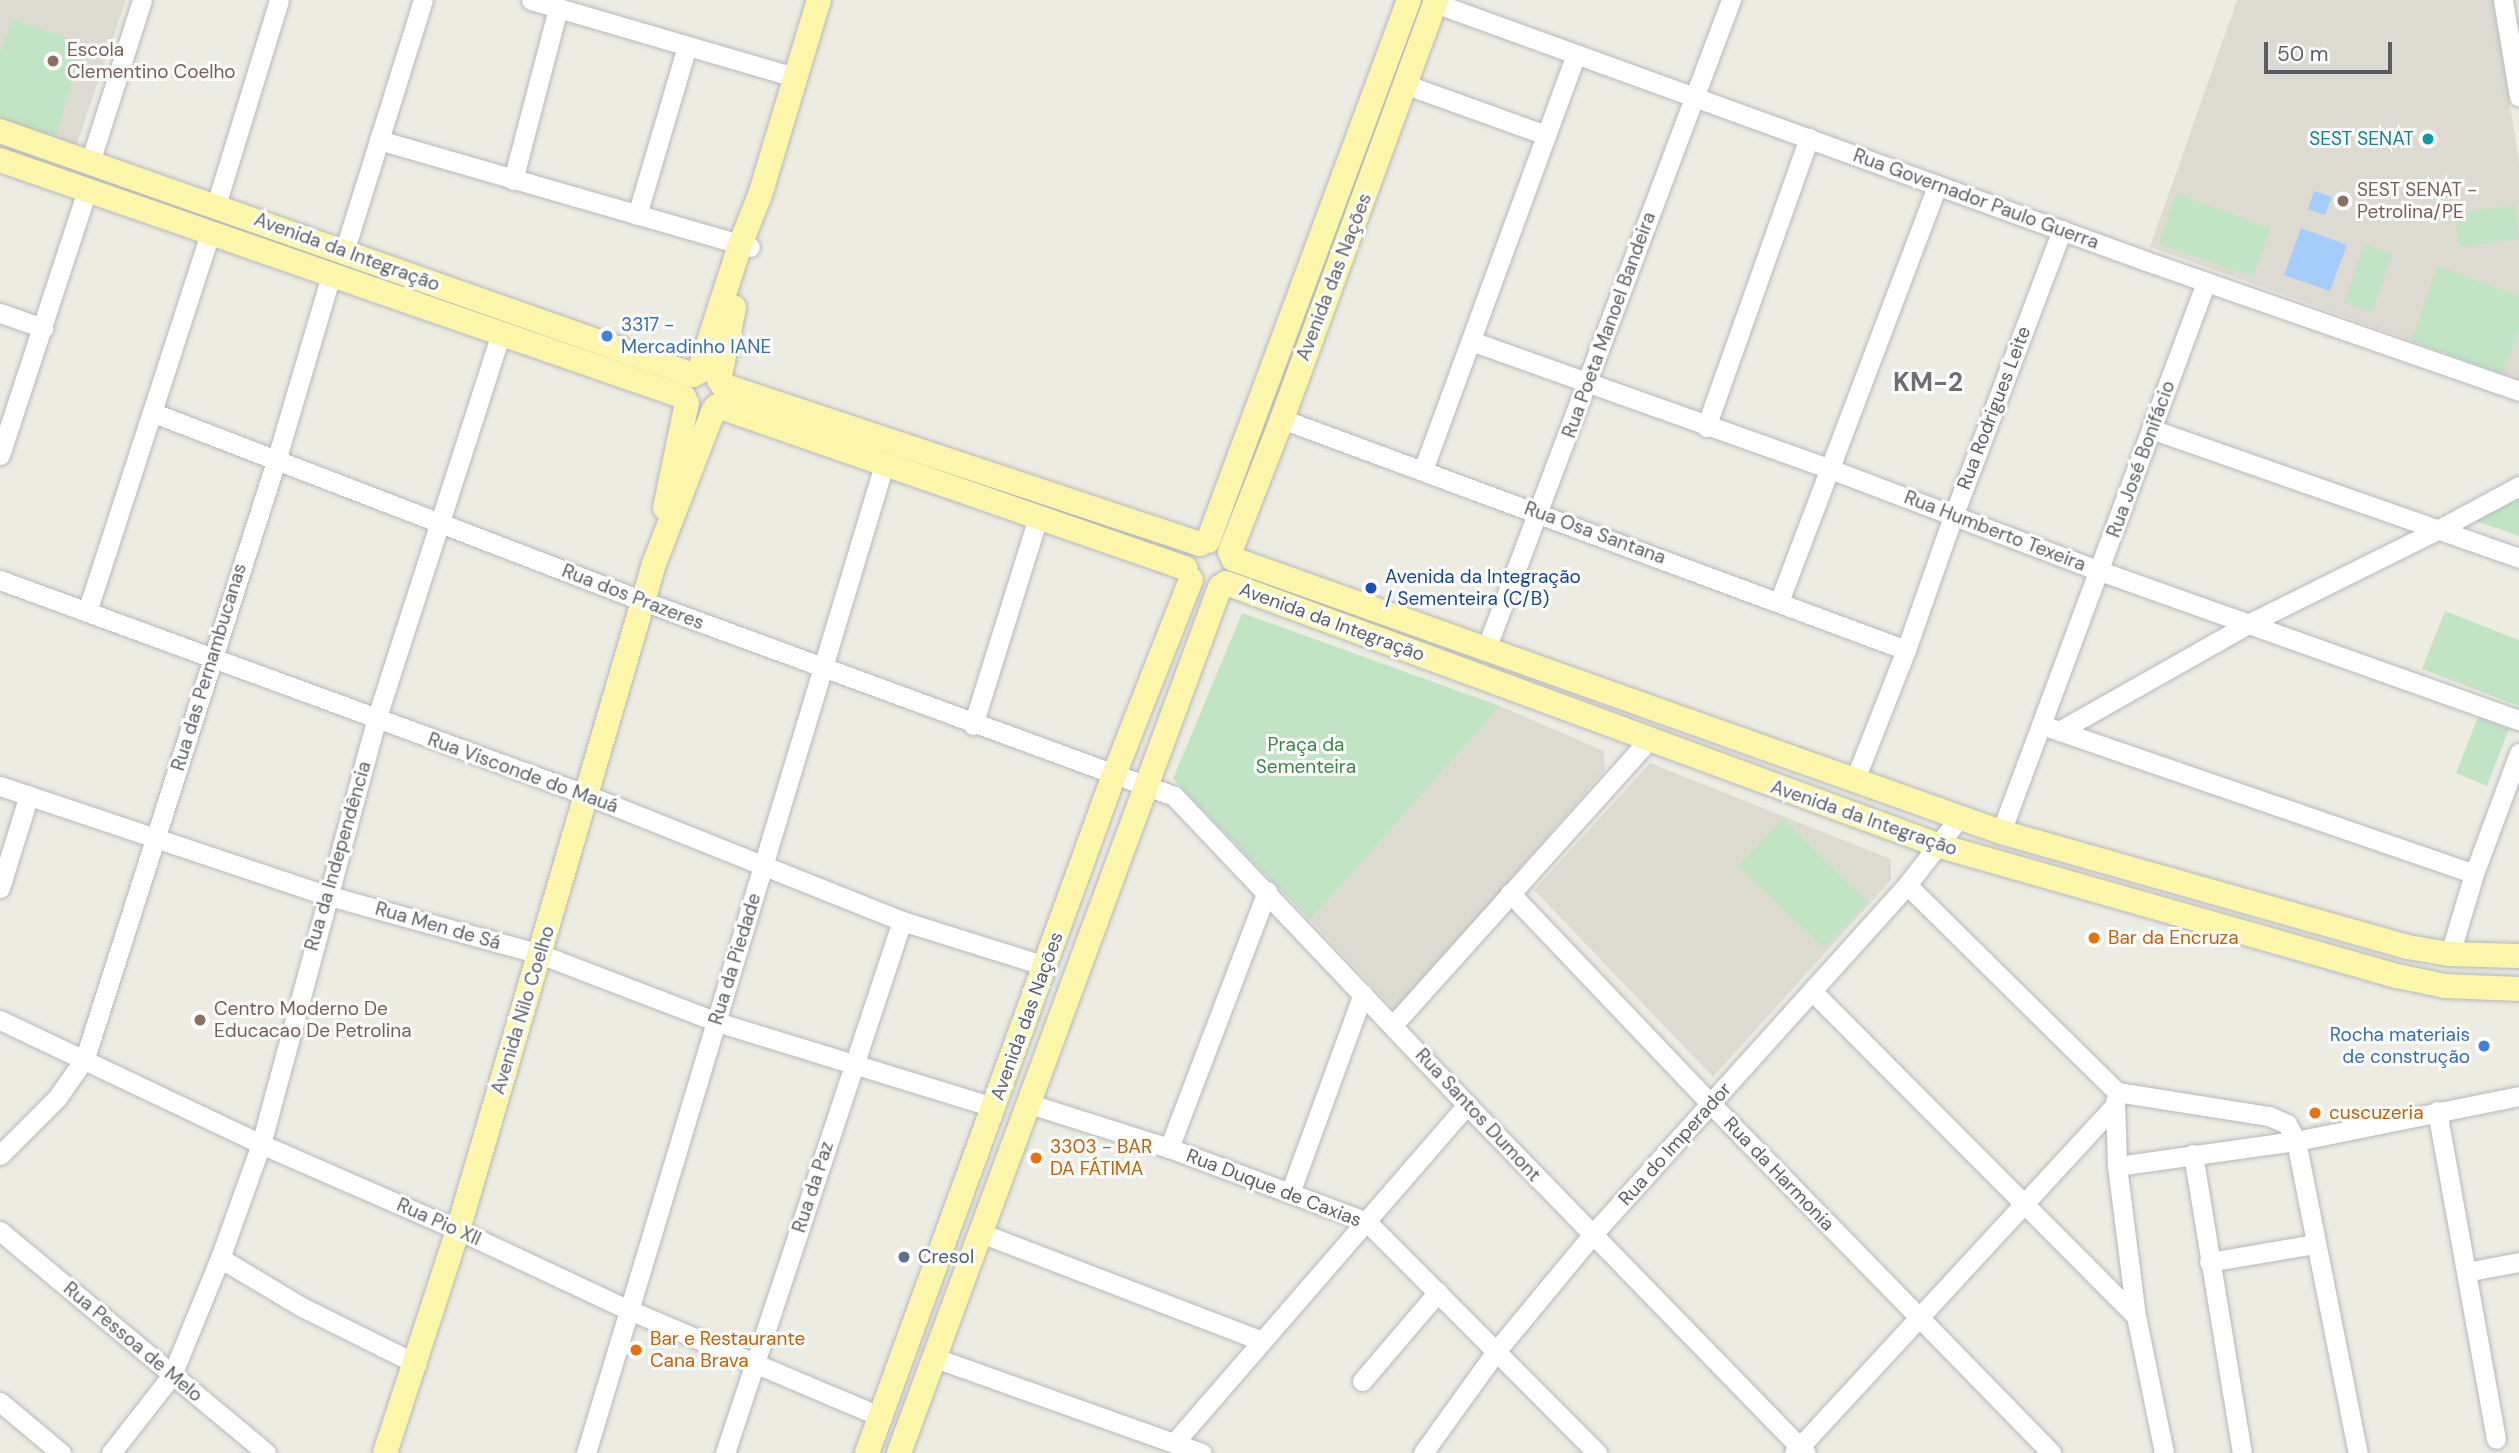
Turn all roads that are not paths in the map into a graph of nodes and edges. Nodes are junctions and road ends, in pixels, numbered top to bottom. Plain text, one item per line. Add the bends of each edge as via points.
1 (142, 0) edge
2 (279, 0) edge
3 (423, 0) edge
4 (531, 0) edge
5 (819, 0) edge
6 (1409, 0) edge
7 (1731, 0) edge
8 (2502, 0) edge
9 (1436, 1) edge
10 (558, 9) junction
11 (687, 47) junction
12 (1576, 54) junction
13 (797, 78) junction
14 (1407, 85) junction
15 (1692, 96) junction
16 (2519, 97) edge
17 (0, 131) edge
18 (1546, 135) junction
19 (1809, 138) junction
20 (379, 140) junction
21 (0, 160) edge
22 (90, 162) junction
23 (513, 180) junction
24 (1937, 185) junction
25 (87, 190) junction
26 (216, 205) junction
27 (637, 215) junction
28 (2062, 230) junction
29 (210, 234) junction
30 (745, 246) junction
31 (344, 253) junction
32 (331, 275) junction
33 (2206, 282) junction
34 (0, 313) edge
35 (43, 328) junction
36 (501, 334) junction
37 (1471, 341) junction
38 (1589, 383) junction
39 (705, 391) junction
40 (2519, 391) edge
41 (154, 413) junction
42 (1282, 419) junction
43 (1706, 427) junction
44 (2151, 429) junction
45 (1, 448) edge
46 (276, 461) junction
47 (884, 466) junction
48 (1830, 469) junction
49 (1423, 470) junction
50 (2519, 486) edge
51 (1539, 513) junction
52 (1954, 514) junction
53 (1038, 518) junction
54 (440, 523) junction
55 (2441, 528) junction
56 (1217, 549) junction
57 (2519, 558) edge
58 (2100, 571) junction
59 (1189, 574) junction
60 (0, 580) edge
61 (1223, 585) junction
62 (643, 601) junction
63 (1779, 602) junction
64 (87, 612) junction
65 (2250, 623) junction
66 (1486, 649) junction
67 (1906, 650) junction
68 (210, 658) junction
69 (823, 668) junction
70 (376, 720) junction
71 (2519, 720) edge
72 (973, 725) junction
73 (2050, 727) junction
74 (1649, 740) junction
75 (2519, 753) edge
76 (1114, 775) junction
77 (1854, 782) junction
78 (0, 786) edge
79 (1146, 788) junction
80 (29, 795) junction
81 (587, 795) junction
82 (1959, 818) junction
83 (2001, 832) junction
84 (156, 839) junction
85 (1940, 846) junction
86 (763, 865) junction
87 (2474, 874) junction
88 (1907, 885) junction
89 (0, 888) edge
90 (1267, 891) junction
91 (1510, 892) junction
92 (326, 895) junction
93 (902, 921) junction
94 (540, 954) junction
95 (2450, 954) junction
96 (2513, 956) edge
97 (1045, 966) junction
98 (2514, 989) edge
99 (1812, 991) junction
100 (1363, 994) junction
101 (0, 1020) edge
102 (717, 1022) junction
103 (1393, 1025) junction
104 (85, 1058) junction
105 (854, 1064) junction
106 (2519, 1096) edge
107 (2115, 1099) junction
108 (1030, 1104) junction
109 (1711, 1104) junction
110 (1467, 1105) junction
111 (994, 1107) junction
112 (2437, 1111) junction
113 (2296, 1140) junction
114 (261, 1144) junction
115 (1169, 1148) junction
116 (2193, 1154) junction
117 (0, 1155) edge
118 (2117, 1166) junction
119 (1290, 1193) junction
120 (2022, 1204) junction
121 (1367, 1222) junction
122 (458, 1230) junction
123 (0, 1231) edge
124 (981, 1233) junction
125 (1592, 1234) junction
126 (2315, 1244) junction
127 (220, 1258) junction
128 (2209, 1262) junction
129 (2519, 1262) edge
130 (2466, 1272) junction
131 (1438, 1292) junction
132 (627, 1309) junction
133 (1918, 1316) junction
134 (2136, 1316) junction
135 (1262, 1341) junction
136 (1497, 1350) junction
137 (935, 1358) junction
138 (416, 1364) junction
139 (755, 1365) junction
140 (172, 1375) junction
141 (1362, 1381) dead end
142 (0, 1402) edge
143 (881, 1417) junction
144 (2496, 1439) dead end
145 (1174, 1443) junction
146 (1800, 1451) edge
147 (1198, 1452) edge
148 (61, 1453) edge
149 (111, 1453) edge
150 (266, 1453) edge
151 (385, 1453) edge
152 (586, 1453) edge
153 (725, 1453) edge
154 (867, 1453) edge
155 (900, 1453) edge
156 (1423, 1453) edge
157 (1597, 1453) edge
158 (2052, 1453) edge
159 (2164, 1453) edge
160 (2242, 1453) edge
161 (2358, 1453) edge

1 - 22 street
2 - 26 street
3 - 20 street
4 - 10 street
5 - 13 main road
6 - 56 main road, Avenida das Nações
7 - 15 street, Rua Poeta Manoel Bandeira
8 - 16 street
9 - 12 street, Rua Governador Paulo Guerra
9 - 14 main road, Avenida das Nações
10 - 11 street
10 - 23 street
11 - 13 street
11 - 27 street
12 - 15 street, Rua Governador Paulo Guerra
12 - 18 street
13 - 30 main road, Avenida Nilo Coelho
14 - 18 street
14 - 42 main road, Avenida das Nações
15 - 19 street, Rua Governador Paulo Guerra
15 - 38 street, Rua Poeta Manoel Bandeira
17 - 22 main road, Avenida da Integração
18 - 37 street
19 - 24 street, Rua Governador Paulo Guerra
19 - 43 street
20 - 23 street
20 - 31 street
21 - 25 main road, Avenida da Integração
22 - 26 main road, Avenida da Integração
23 - 27 street
24 - 28 street, Rua Governador Paulo Guerra
24 - 48 street
25 - 29 main road, Avenida da Integração
25 - 35 street
26 - 31 main road, Avenida da Integração
27 - 30 street
28 - 33 street, Rua Governador Paulo Guerra
28 - 52 street, Rua Rodrigues Leite
29 - 32 main road, Avenida da Integração
29 - 41 street
30 - 39 main road, Avenida Nilo Coelho
31 - 39 main road, Avenida da Integração
32 - 36 main road, Avenida da Integração
32 - 46 street, Rua das Pernambucanas
33 - 40 street, Rua Governador Paulo Guerra
33 - 44 street, Rua José Bonifácio
34 - 35 street
35 - 45 street
36 - 39 main road, Avenida da Integração
36 - 54 street, Rua da Independência
37 - 38 street, Rua Humberto Texeira
37 - 49 street
38 - 43 street, Rua Humberto Texeira
38 - 51 street, Rua Poeta Manoel Bandeira
39 - 47 main road, Avenida da Integração
39 - 56 main road, Avenida da Integração
39 - 62 main road, Avenida Nilo Coelho
41 - 46 street, Rua dos Prazeres
41 - 64 street
42 - 49 street, Rua Osa Santana
42 - 56 main road, Avenida das Nações
43 - 48 street, Rua Humberto Texeira
44 - 55 street
44 - 58 street, Rua José Bonifácio
46 - 54 street, Rua dos Prazeres
46 - 68 street, Rua das Pernambucanas
47 - 53 main road, Avenida da Integração
47 - 69 street, Rua da Piedade
48 - 52 street, Rua Humberto Texeira
48 - 63 street
49 - 51 street, Rua Osa Santana
50 - 55 street
51 - 63 street, Rua Osa Santana
51 - 66 street, Rua Poeta Manoel Bandeira
52 - 58 street, Rua Humberto Texeira
52 - 67 street, Rua Rodrigues Leite
53 - 59 main road, Avenida da Integração
53 - 72 street
54 - 62 street, Rua dos Prazeres
54 - 70 street, Rua da Independência
55 - 57 street
55 - 65 street
56 - 59 main road via 1188,555
56 - 61 main road via 1233,572
56 - 66 main road, Avenida da Integração
58 - 65 street, Rua Humberto Texeira
58 - 73 street, Rua José Bonifácio
59 - 61 main road via 1204,589
59 - 76 main road, Avenida das Nações
60 - 64 street, Rua Visconde do Mauá
61 - 74 main road, Avenida da Integração
61 - 79 main road, Avenida das Nações
62 - 69 street, Rua dos Prazeres
62 - 81 main road, Avenida Nilo Coelho
63 - 67 street, Rua Osa Santana
64 - 68 street, Rua Visconde do Mauá
65 - 71 street, Rua Humberto Texeira
65 - 73 street
66 - 77 main road, Avenida da Integração
67 - 77 street, Rua Rodrigues Leite
68 - 70 street, Rua Visconde do Mauá
68 - 84 street, Rua das Pernambucanas
69 - 72 street, Rua dos Prazeres
69 - 86 street, Rua da Piedade
70 - 81 street, Rua Visconde do Mauá
70 - 92 street, Rua da Independência
72 - 76 street, Rua dos Prazeres
73 - 83 street, Rua José Bonifácio
73 - 87 street
74 - 85 main road, Avenida da Integração
74 - 91 street
75 - 87 street
76 - 79 street, Rua dos Prazeres
76 - 97 main road, Avenida das Nações
77 - 82 main road, Avenida da Integração
78 - 80 street, Rua Men de Sá
79 - 90 street, Rua Santos Dumont via 1174,796
79 - 108 main road, Avenida das Nações
80 - 84 street, Rua Men de Sá
80 - 89 street
81 - 86 street, Rua Visconde do Mauá
81 - 94 main road, Avenida Nilo Coelho
82 - 83 main road, Avenida da Integração
82 - 85 street, Rua do Imperador
83 - 95 main road, Avenida da Integração via 2370,937
84 - 92 street, Rua Men de Sá
84 - 104 street, Rua das Pernambucanas
85 - 88 street, Rua do Imperador
85 - 98 main road, Avenida da Integração via 2397,976 2445,986
86 - 93 street, Rua Visconde do Mauá
86 - 102 street, Rua da Piedade
87 - 95 street
88 - 99 street, Rua do Imperador
88 - 107 street
90 - 100 street, Rua Santos Dumont
90 - 115 street
91 - 103 street
91 - 109 street, Rua da Harmonia
92 - 94 street, Rua Men de Sá
92 - 114 street, Rua da Independência
93 - 97 street, Rua Visconde do Mauá
93 - 105 street, Rua da Paz
94 - 102 street, Rua Men de Sá
94 - 122 main road, Avenida Nilo Coelho
95 - 96 main road, Avenida da Integração
96 - 98 main road
97 - 111 main road, Avenida das Nações
99 - 109 street, Rua do Imperador
99 - 120 street
100 - 103 street, Rua Santos Dumont
100 - 119 street
101 - 104 street, Rua Pio XII
102 - 105 street, Rua Men de Sá
102 - 132 street, Rua da Piedade
103 - 110 street, Rua Santos Dumont
104 - 114 street, Rua Pio XII
104 - 117 street, Rua das Pernambucanas via 57,1098
105 - 111 street, Rua Men de Sá
105 - 139 street, Rua da Paz
106 - 112 street
107 - 113 street via 2269,1116 2287,1124
107 - 118 street
107 - 120 street
108 - 115 street, Rua Duque de Caxias
108 - 124 main road, Avenida das Nações
109 - 125 street, Rua do Imperador
109 - 133 street, Rua da Harmonia
110 - 121 street
110 - 125 street, Rua Santos Dumont
111 - 143 main road, Avenida das Nações
112 - 113 street
112 - 130 street
113 - 116 street
113 - 126 street
114 - 122 street, Rua Pio XII
114 - 127 street, Rua da Independência
115 - 119 street, Rua Duque de Caxias
116 - 118 street
116 - 128 street
118 - 134 street
119 - 121 street, Rua Duque de Caxias
120 - 133 street
120 - 134 street
121 - 131 street, Rua Duque de Caxias
121 - 135 street
122 - 132 street, Rua Pio XII
122 - 138 main road, Avenida Nilo Coelho
123 - 140 street, Rua Pessoa de Melo
124 - 135 street
124 - 137 main road, Avenida das Nações
125 - 136 street, Rua do Imperador
125 - 146 street, Rua Santos Dumont
126 - 128 street
126 - 161 street
127 - 138 street via 302,1307
127 - 140 street, Rua da Independência
128 - 160 street
129 - 130 street
130 - 144 street
131 - 136 street, Rua Duque de Caxias
131 - 141 street
132 - 139 street, Rua Pio XII
132 - 152 street, Rua da Piedade
133 - 146 street
133 - 158 street, Rua da Harmonia
134 - 159 street
135 - 145 street
136 - 156 street, Rua do Imperador
136 - 157 street, Rua Duque de Caxias
137 - 145 street
137 - 155 main road, Avenida das Nações
138 - 151 main road, Avenida Nilo Coelho
139 - 143 street, Rua Pio XII
139 - 153 street, Rua da Paz
140 - 149 street, Rua da Independência
140 - 150 street, Rua Pessoa de Melo
142 - 148 street
143 - 154 main road, Avenida das Nações
145 - 147 street

